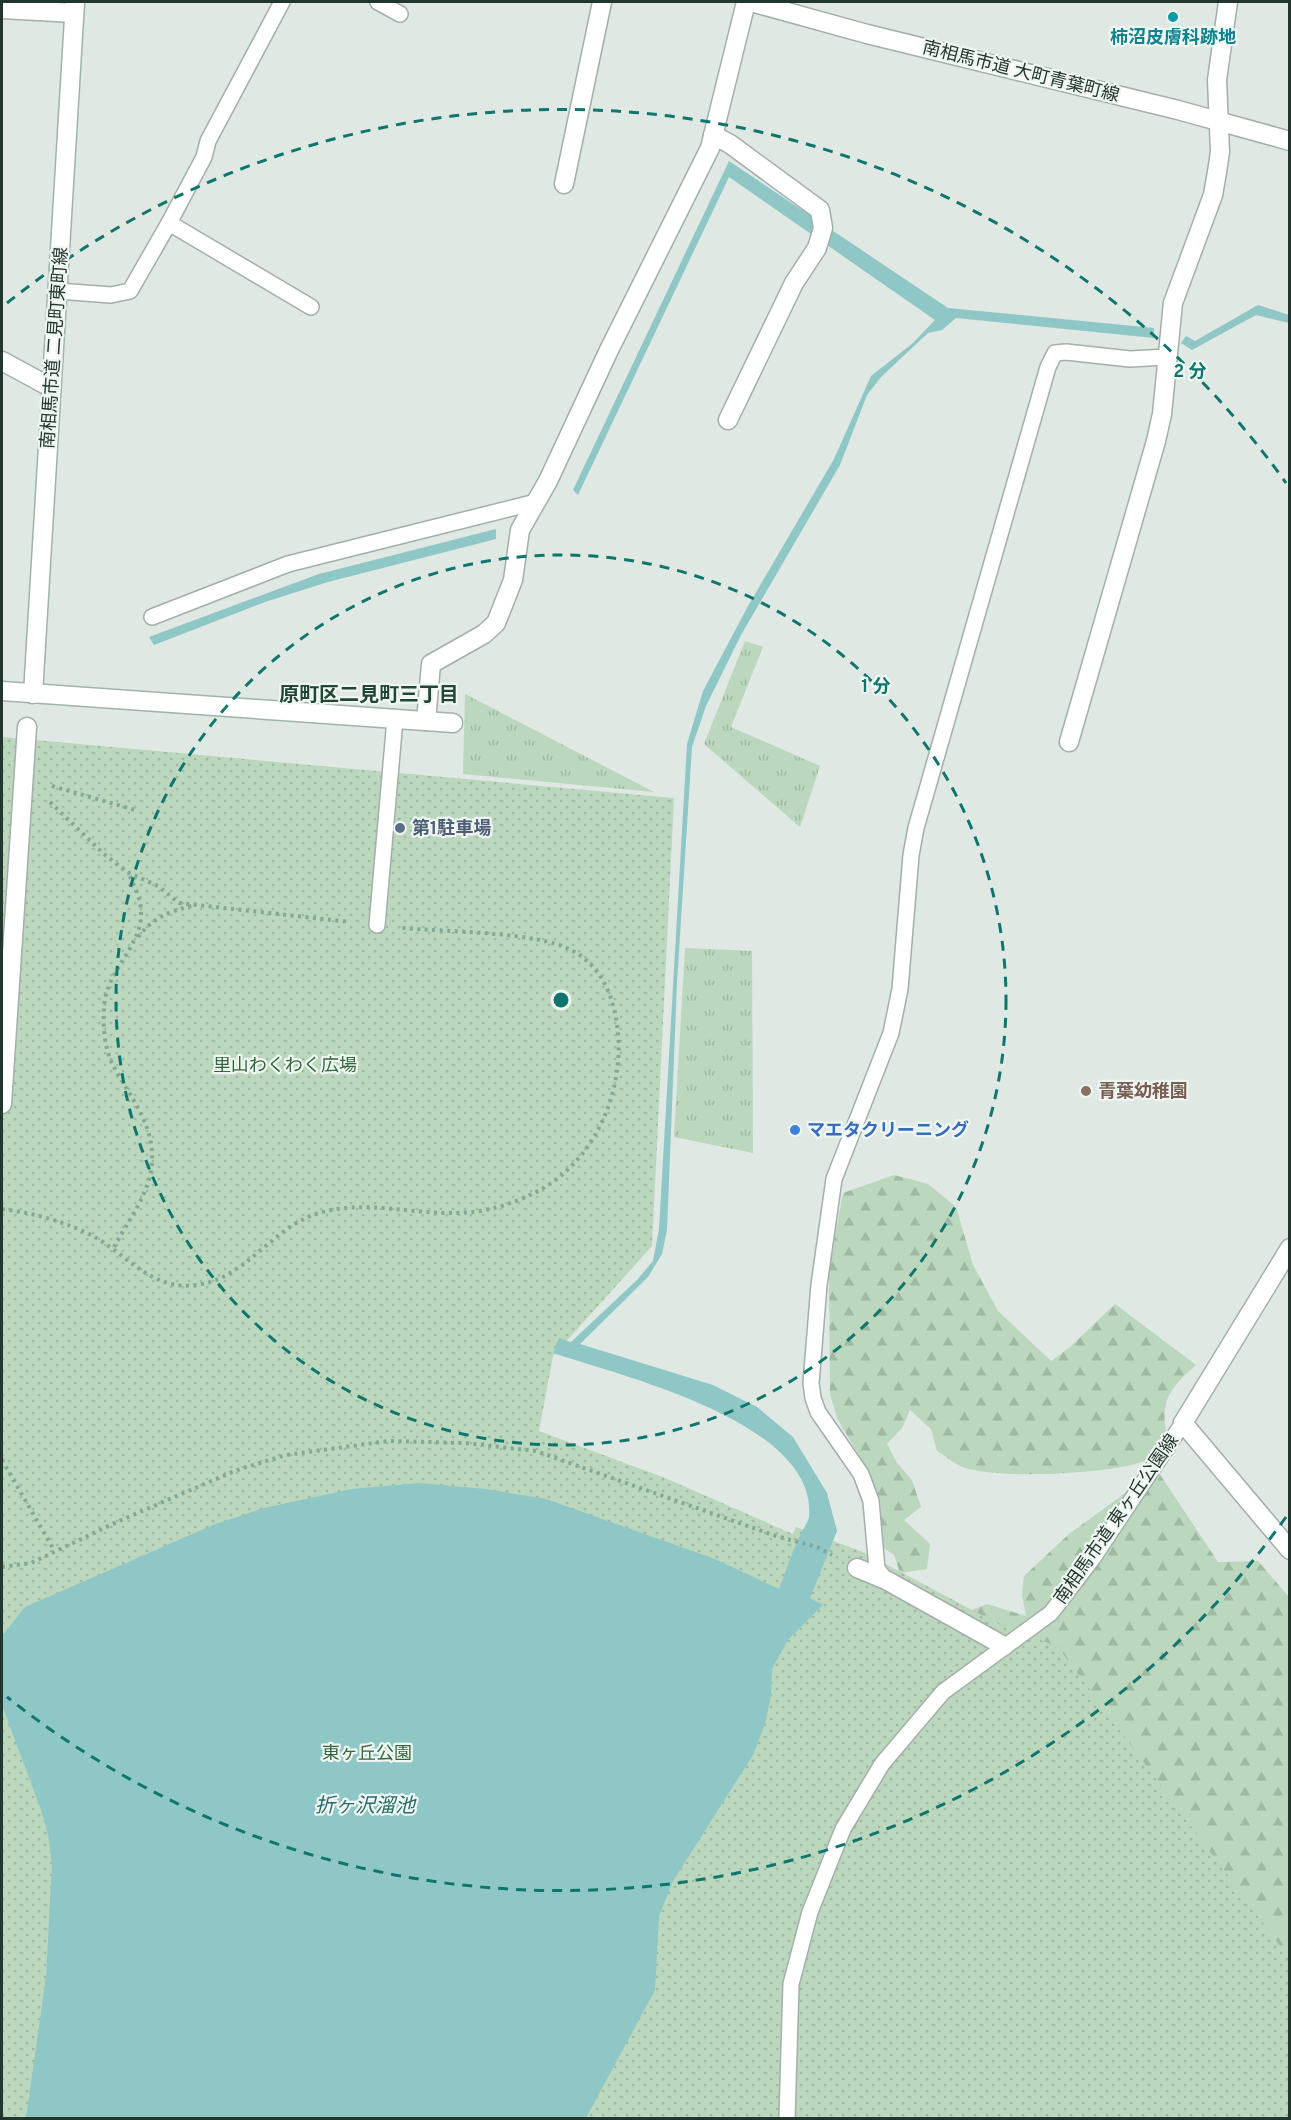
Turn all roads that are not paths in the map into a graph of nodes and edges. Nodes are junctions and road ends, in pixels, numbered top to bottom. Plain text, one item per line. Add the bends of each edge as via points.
1 (282, 2) edge
2 (378, 2) edge
3 (602, 2) edge
4 (746, 2) edge
5 (752, 2) edge
6 (1228, 2) edge
7 (74, 7) edge
8 (2, 9) edge
9 (400, 14) dead end
10 (1218, 122) junction
11 (713, 135) junction
12 (1290, 141) edge
13 (564, 184) dead end
14 (169, 223) junction
15 (58, 291) junction
16 (311, 307) dead end
17 (1167, 357) junction
18 (2, 361) edge
19 (51, 387) junction
20 (728, 420) dead end
21 (536, 502) junction
22 (152, 617) dead end
23 (2, 691) edge
24 (33, 694) junction
25 (395, 719) junction
26 (426, 721) junction
27 (453, 723) dead end
28 (27, 727) dead end
29 (1069, 742) dead end
30 (377, 925) road end
31 (2, 1104) edge
32 (1290, 1248) edge
33 (1183, 1423) junction
34 (1290, 1550) edge
35 (857, 1568) road end
36 (886, 1580) junction
37 (1004, 1646) junction
38 (787, 2118) edge

1 - 14 lane
2 - 9 lane
3 - 13 street
4 - 11 street
5 - 10 street, 南相馬市道 大町青葉町線
6 - 10 street via 1217,80
7 - 8 street
7 - 15 street, 南相馬市道 二見町東町線
10 - 12 street, 南相馬市道 大町青葉町線
10 - 17 street via 1220,152 1213,195 1173,303
11 - 20 street via 820,210 823,228
11 - 21 street
14 - 15 lane via 130,291 111,295
14 - 16 lane
15 - 19 street, 南相馬市道 二見町東町線
17 - 29 street via 1156,441
17 - 36 lane via 1130,358 1066,351 1055,353 1048,367 916,828 900,989 891,1033 834,1179 819,1285 813,1398 827,1426 861,1474 871,1501 877,1569
18 - 19 street
19 - 24 street, 南相馬市道 二見町東町線
21 - 22 lane via 288,564
21 - 26 street via 520,530 513,580 496,623 431,664
23 - 24 street
24 - 25 street
25 - 26 street
25 - 30 lane
26 - 27 street
28 - 31 street
32 - 33 street, 南相馬市道 東ヶ丘公園線
33 - 34 street
33 - 37 lane, 南相馬市道 東ヶ丘公園線 via 1071,1589 1051,1613
35 - 36 street
36 - 37 street
37 - 38 lane, 南相馬市道 東ヶ丘公園線 via 943,1692 896,1745 832,1851 810,1912 791,1984

